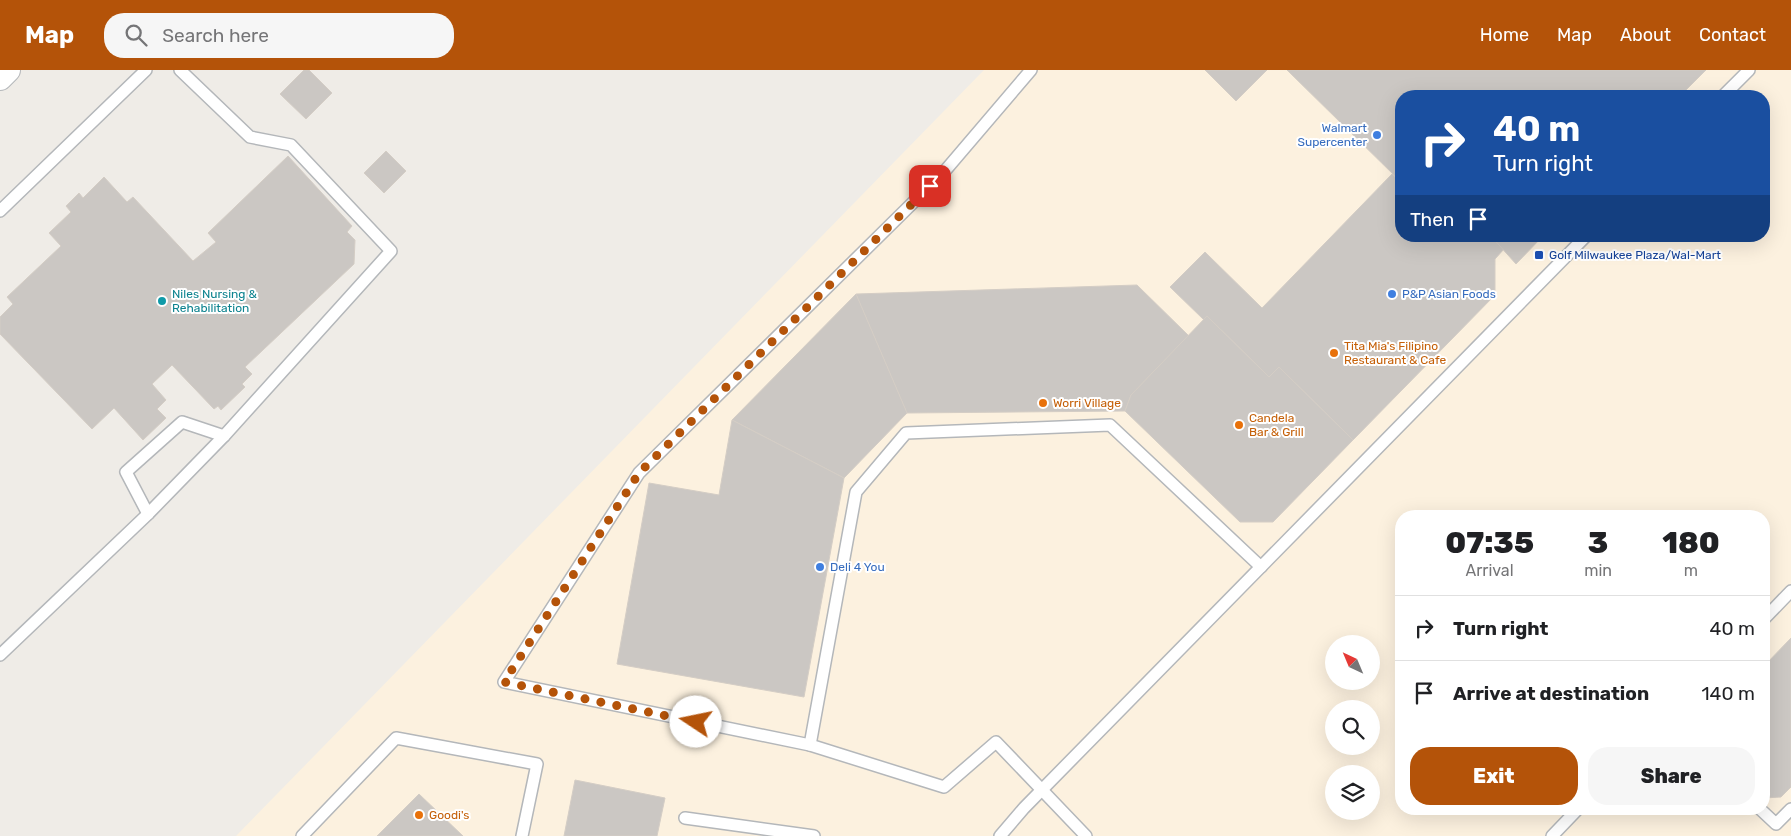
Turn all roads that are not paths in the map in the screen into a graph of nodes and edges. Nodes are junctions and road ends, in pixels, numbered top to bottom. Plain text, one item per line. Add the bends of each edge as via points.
1 (8, 70) edge
2 (146, 70) edge
3 (180, 70) edge
4 (1032, 70) edge
5 (1749, 70) edge
6 (0, 78) edge
7 (1729, 90) edge
8 (0, 211) edge
9 (1580, 242) edge
10 (224, 436) junction
11 (148, 514) junction
12 (1261, 567) junction
13 (1791, 591) edge
14 (1770, 613) edge
15 (0, 655) edge
16 (810, 745) junction
17 (1042, 790) junction
18 (1791, 809) edge
19 (1572, 815) edge
20 (1766, 815) edge
21 (685, 818) dead end
22 (302, 836) edge
23 (522, 836) edge
24 (814, 836) edge
25 (1000, 836) edge
26 (1086, 836) edge
27 (1552, 836) edge

1 - 6 street
2 - 8 lane
3 - 10 lane via 250,137 291,146 391,251
4 - 16 lane via 944,172 639,473 504,682
5 - 7 lane
9 - 12 lane
10 - 11 lane
10 - 11 lane via 182,422 126,472
11 - 15 lane
12 - 16 lane via 1110,425 906,433 856,492
12 - 17 lane
13 - 14 lane
16 - 17 lane via 944,786 996,742
17 - 25 lane
17 - 26 lane
18 - 20 lane via 1776,824
19 - 27 lane
21 - 24 lane
22 - 23 lane via 396,738 536,764

